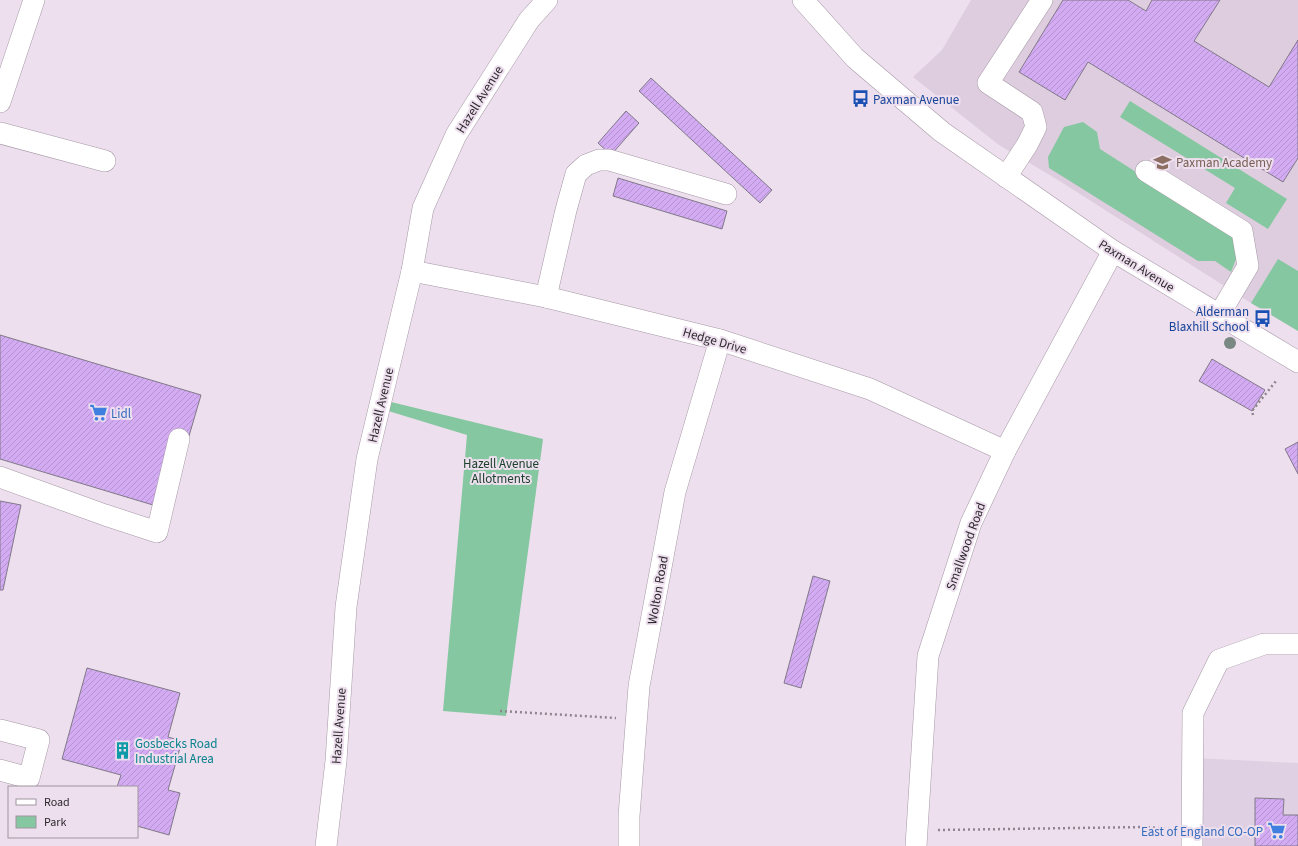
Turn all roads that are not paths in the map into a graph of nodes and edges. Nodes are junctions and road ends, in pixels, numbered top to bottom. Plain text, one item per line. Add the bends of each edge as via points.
1 (34, 0) edge
2 (547, 0) edge
3 (804, 0) edge
4 (1042, 0) edge
5 (0, 102) edge
6 (0, 133) edge
7 (105, 161) dead end
8 (1146, 170) dead end
9 (1006, 177) junction
10 (726, 194) dead end
11 (1113, 251) junction
12 (412, 271) junction
13 (546, 297) junction
14 (1219, 315) junction
15 (720, 340) junction
16 (1298, 362) edge
17 (179, 439) dead end
18 (1005, 451) junction
19 (0, 477) edge
20 (1298, 644) edge
21 (0, 730) edge
22 (0, 770) edge
23 (916, 838) edge
24 (1192, 838) edge
25 (326, 846) edge
26 (629, 846) edge

1 - 5 street
2 - 12 street, Hazell Avenue via 529,20 456,135 423,208
3 - 9 street, Paxman Avenue via 855,58 942,132
4 - 9 street via 988,82 1032,112 1036,127
6 - 7 street
8 - 14 street via 1242,231 1248,266
9 - 11 street, Paxman Avenue
10 - 13 street via 609,160 599,160 586,165 576,174
11 - 14 street, Paxman Avenue
11 - 18 street, Smallwood Road
12 - 13 street, Hedge Drive
12 - 25 street, Hazell Avenue via 367,458 346,607 336,761
13 - 15 street, Hedge Drive
14 - 16 street, Paxman Avenue
15 - 18 street, Hedge Drive via 870,389
15 - 26 street, Wolton Road via 675,492 640,686 629,816
17 - 19 street via 157,532
18 - 23 street, Smallwood Road via 971,523 928,656
20 - 24 street via 1264,644 1220,660 1193,714
21 - 22 street via 39,740 29,778

